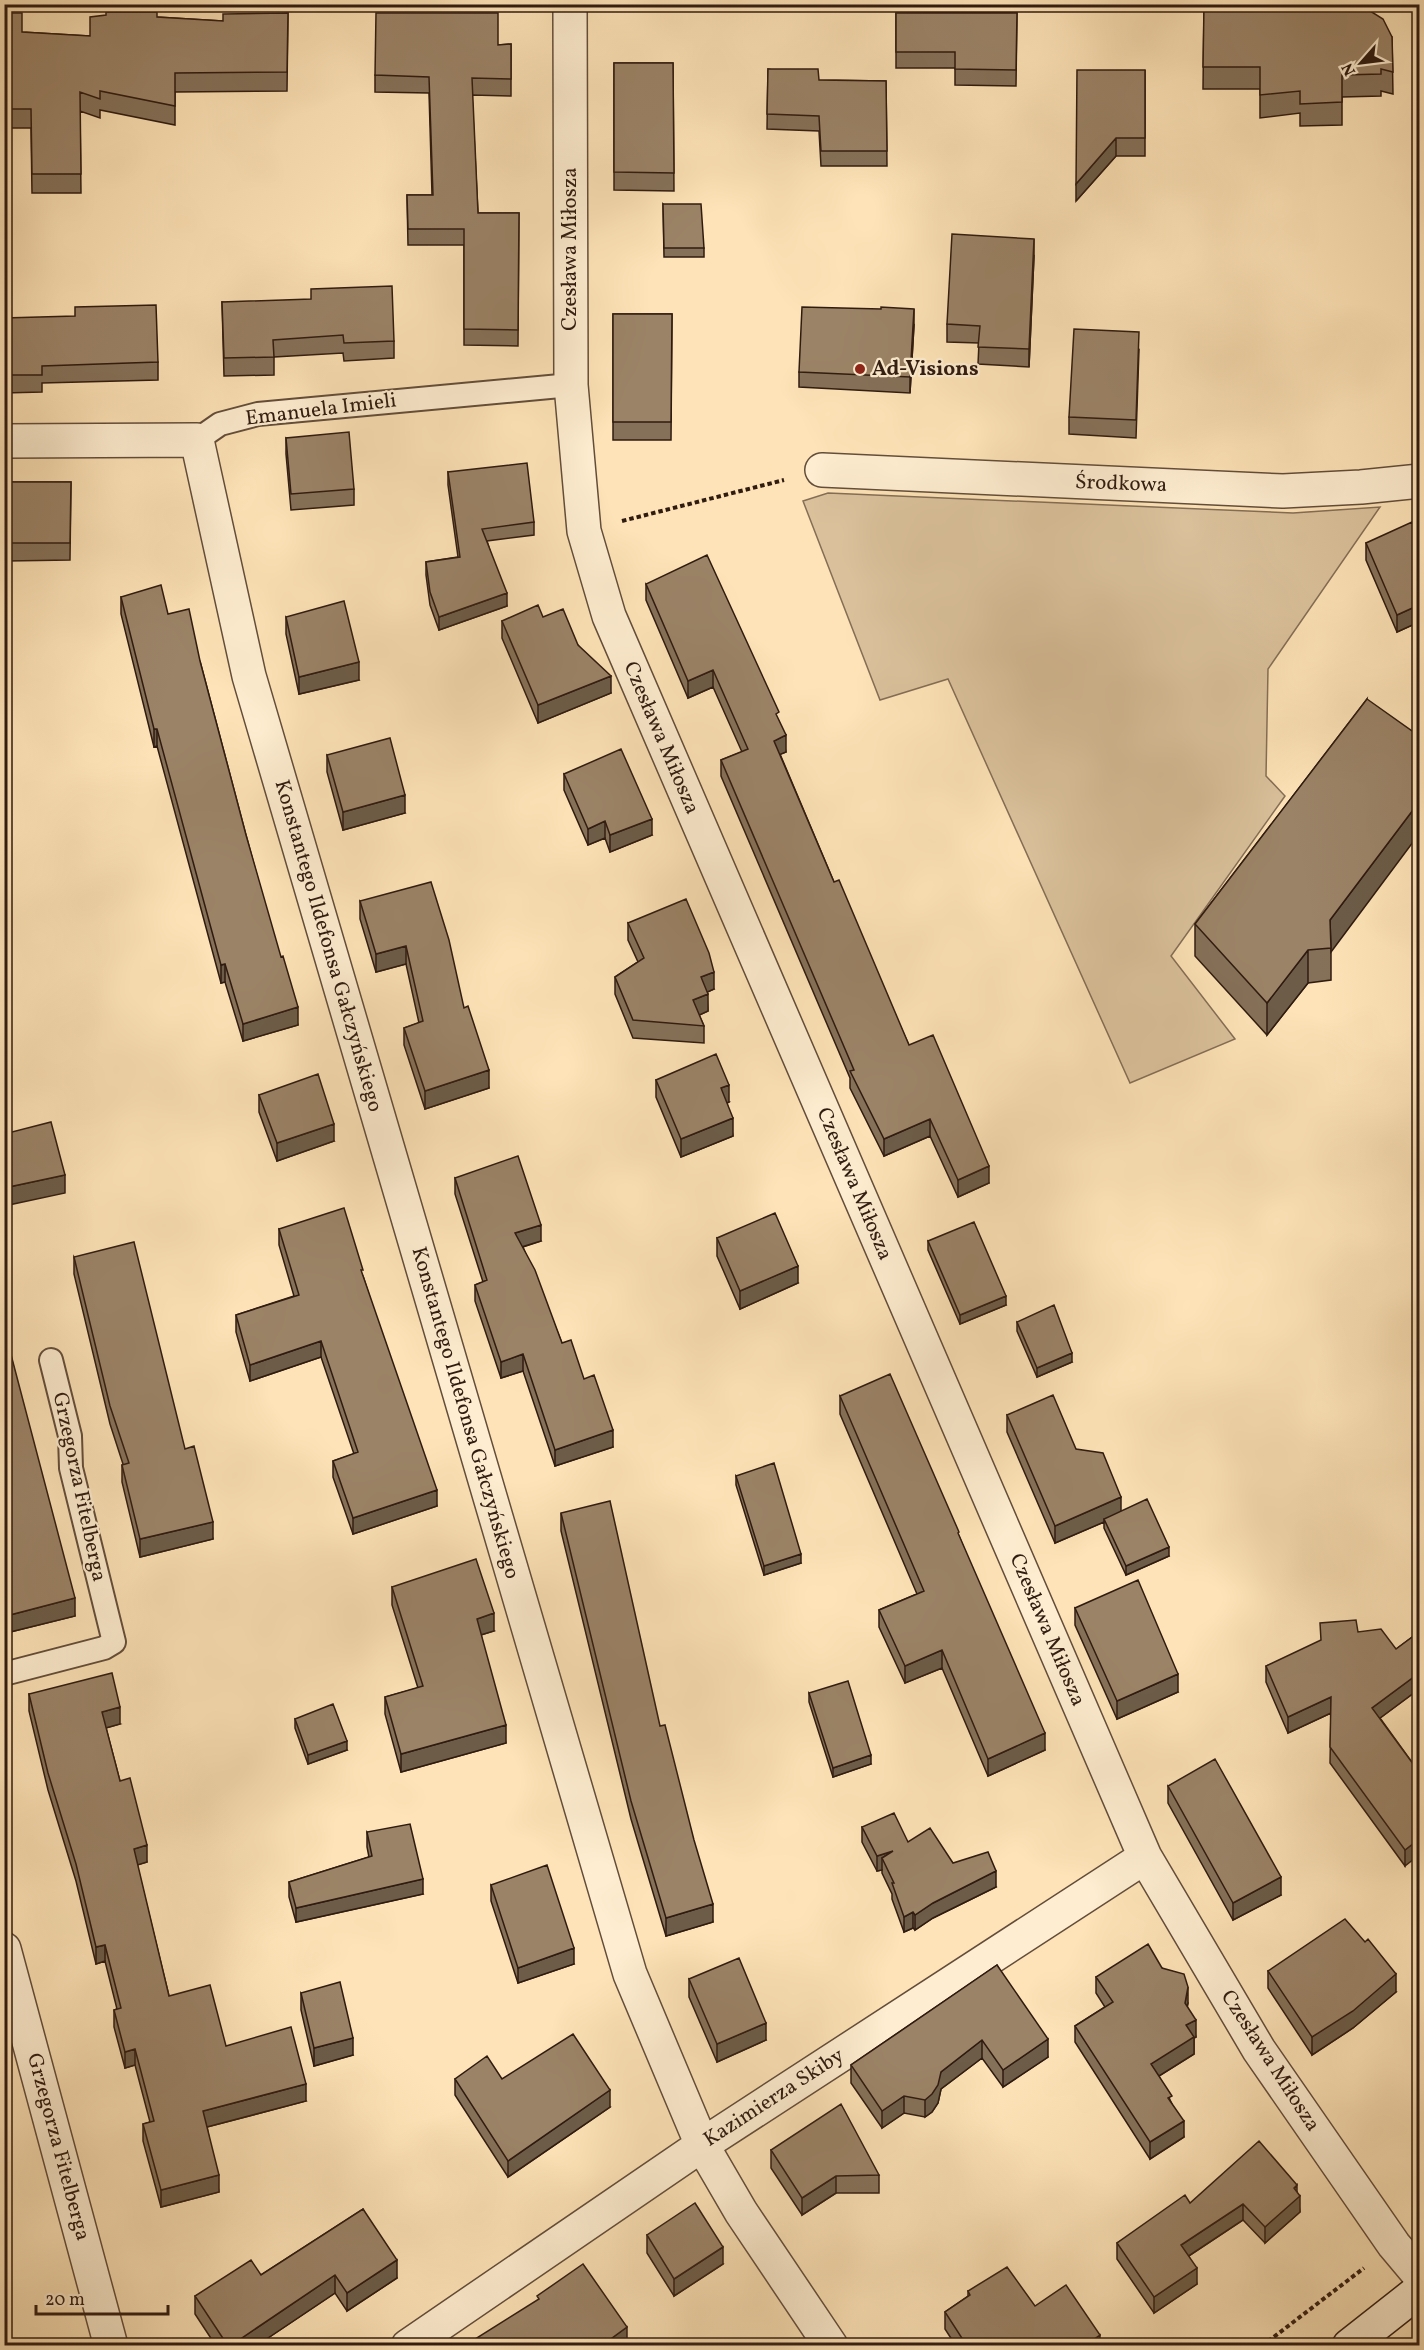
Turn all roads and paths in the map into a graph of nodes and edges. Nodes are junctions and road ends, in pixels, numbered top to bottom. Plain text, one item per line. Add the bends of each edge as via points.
1 (570, 4) edge
2 (571, 385) junction
3 (197, 440) junction
4 (4, 441) edge
5 (822, 470) joint
6 (1419, 481) edge
7 (584, 531) junction
8 (51, 1360) dead end
9 (4, 1674) edge
10 (1145, 1857) junction
11 (4, 1949) edge
12 (702, 2145) junction
13 (1394, 2245) junction
14 (1419, 2276) edge
15 (1419, 2290) edge
16 (1354, 2344) edge
17 (111, 2346) edge
18 (408, 2346) edge
19 (831, 2346) edge
20 (1262, 2346) edge

1 - 2 street, Czesława Miłosza
2 - 3 lane, Emanuela Imieli via 258,414 220,424
2 - 7 street, Czesława Miłosza
3 - 4 street
3 - 12 street, Konstantego Ildefonsa Gałczyńskiego via 249,676 627,1963
5 - 6 street, Środkowa via 1283,491
5 - 7 path
7 - 10 street, Czesława Miłosza via 609,616
8 - 9 lane, Grzegorza Fitelberga via 70,1436 70,1468 114,1642
10 - 12 street, Kazimierza Skiby
10 - 13 street, Czesława Miłosza via 1259,2049
11 - 17 street, Grzegorza Fitelberga
12 - 18 street, Kazimierza Skiby
12 - 19 street, Konstantego Ildefonsa Gałczyńskiego via 741,2212
13 - 14 street, Czesława Miłosza
13 - 20 path
15 - 16 street

